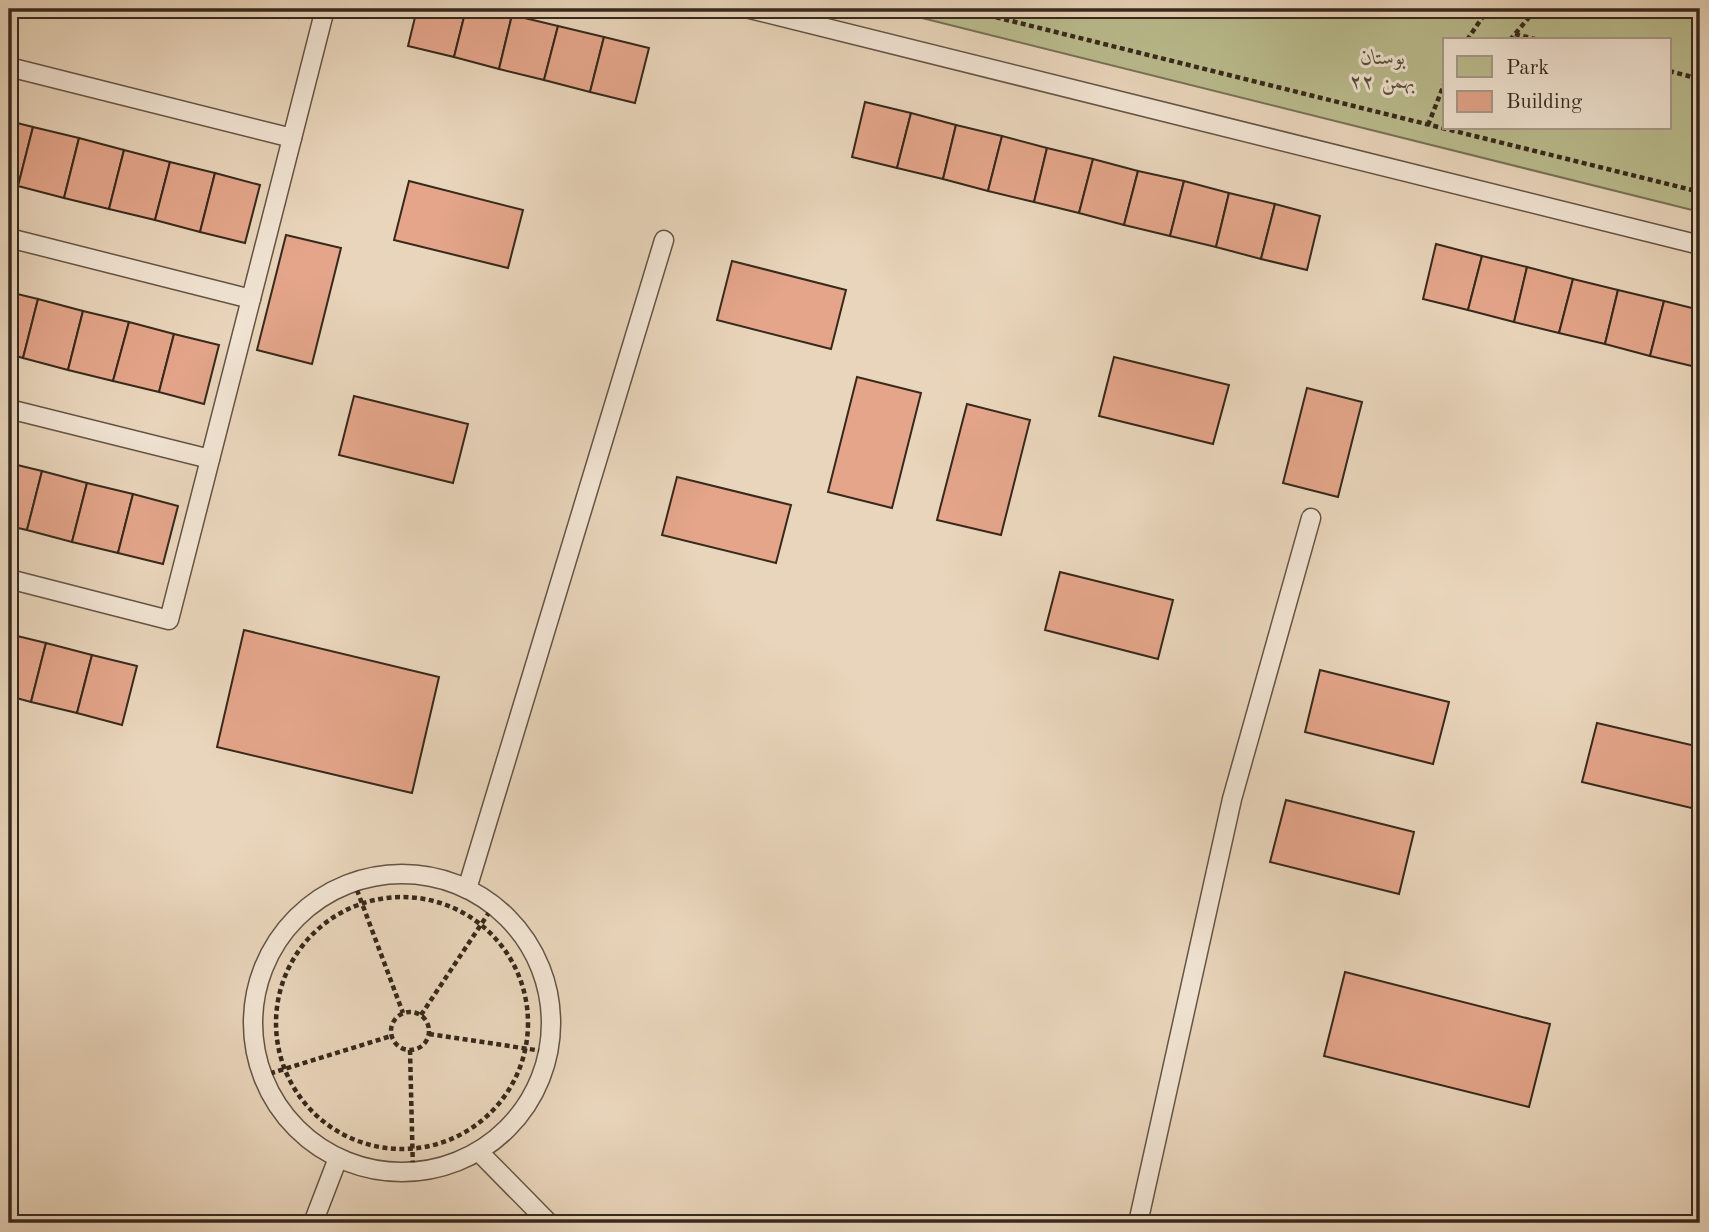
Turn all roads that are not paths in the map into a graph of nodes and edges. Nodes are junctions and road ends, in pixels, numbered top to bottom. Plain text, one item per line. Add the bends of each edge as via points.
1 (325, 9) edge
2 (750, 9) edge
3 (9, 67) edge
4 (292, 138) junction
5 (9, 238) edge
6 (664, 240) dead end
7 (1700, 245) edge
8 (251, 299) junction
9 (9, 408) edge
10 (210, 459) junction
11 (1311, 518) dead end
12 (9, 579) edge
13 (467, 889) junction
14 (479, 1152) junction
15 (338, 1158) junction
16 (313, 1223) edge
17 (549, 1223) edge
18 (1138, 1223) edge

1 - 4 lane
2 - 7 lane
3 - 4 lane
4 - 8 lane
5 - 8 lane
6 - 13 lane
8 - 10 lane
9 - 10 lane
10 - 12 lane via 169,620
11 - 18 lane via 1232,799
13 - 14 lane via 494,905 532,947 551,1002 549,1052 538,1088 503,1134
13 - 15 lane via 411,874 354,882 302,912 267,959 252,1015 262,1076 290,1123
14 - 15 lane via 452,1164 413,1172 365,1168
14 - 17 lane
15 - 16 lane

